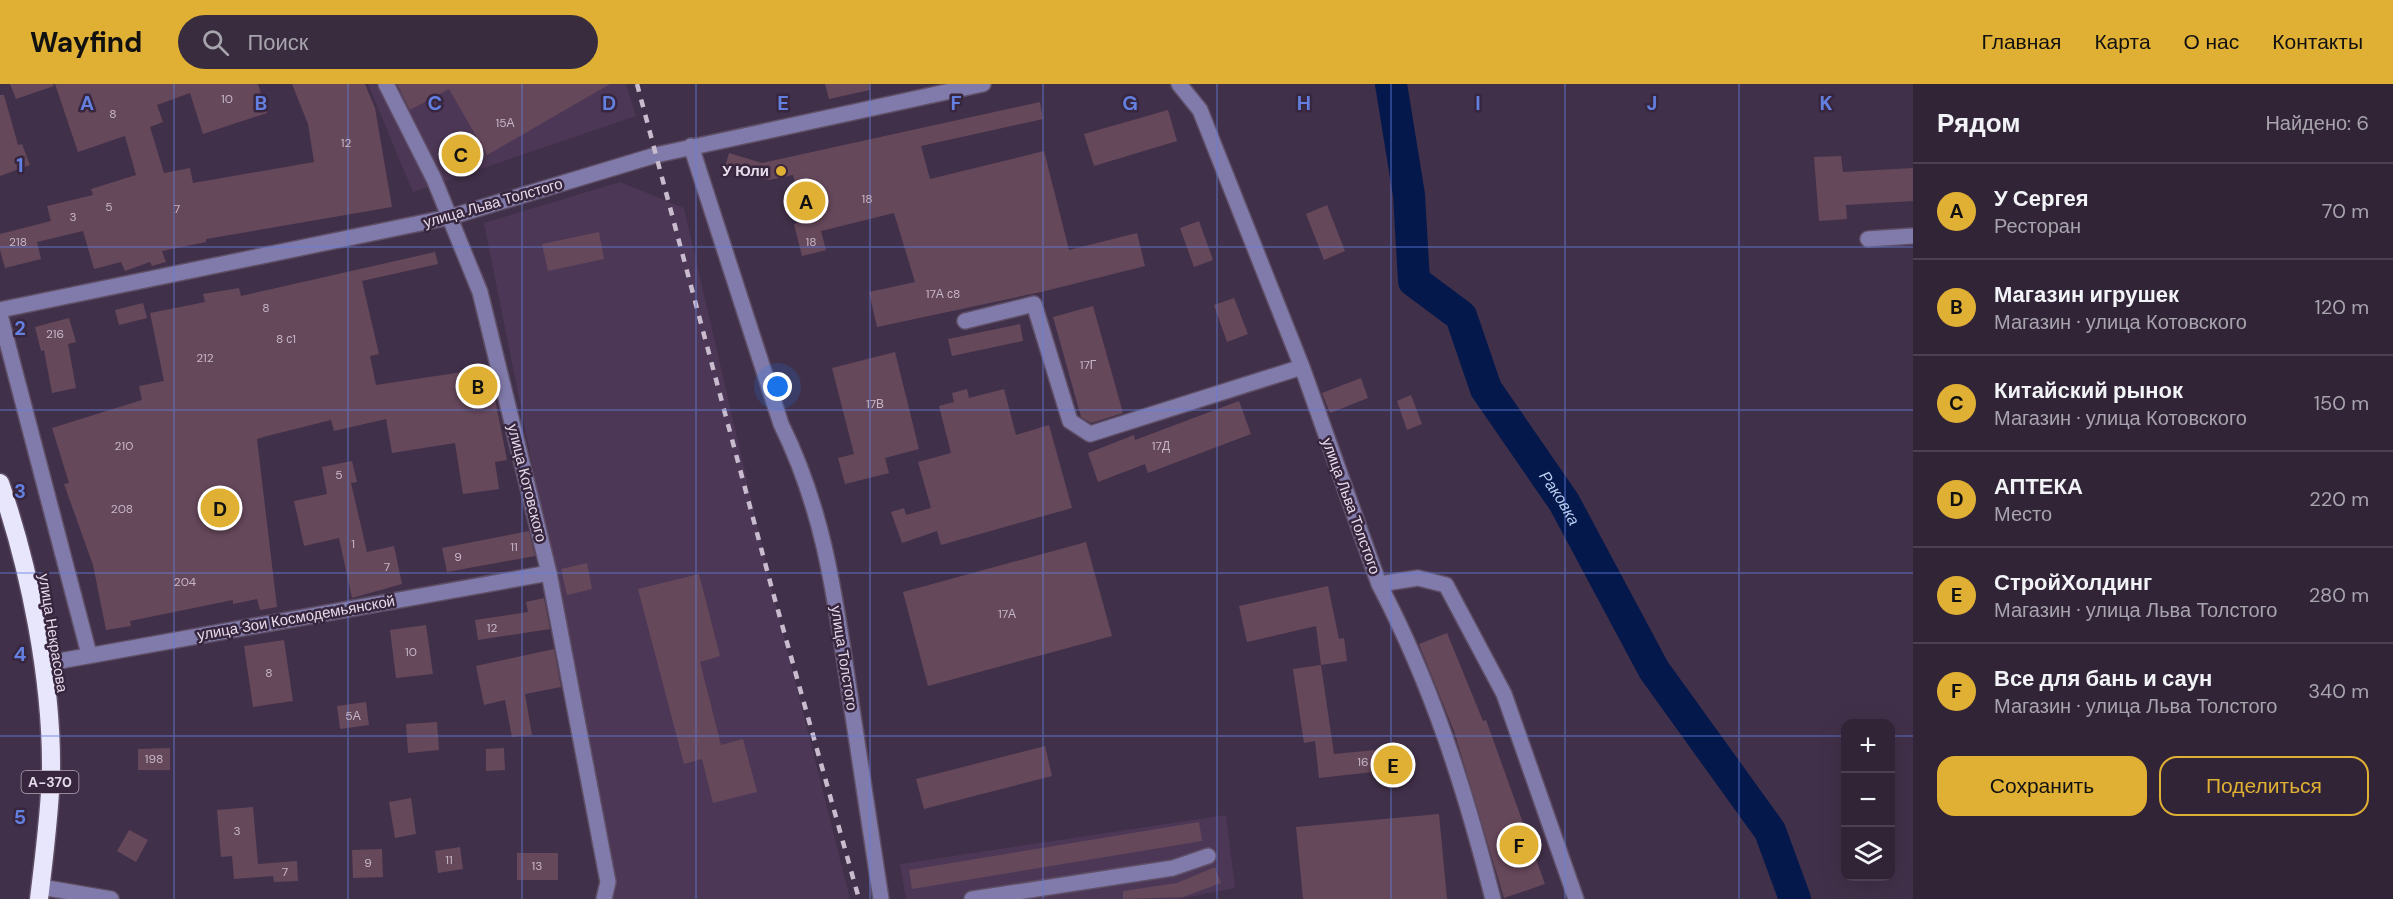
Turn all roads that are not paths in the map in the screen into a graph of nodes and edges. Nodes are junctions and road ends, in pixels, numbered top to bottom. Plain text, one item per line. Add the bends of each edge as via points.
1 (386, 84) edge
2 (983, 84) edge
3 (1179, 84) edge
4 (691, 146) junction
5 (450, 218) junction
6 (1913, 237) edge
7 (1868, 239) dead end
8 (0, 310) edge
9 (0, 315) edge
10 (965, 321) dead end
11 (1302, 367) junction
12 (0, 483) edge
13 (549, 573) junction
14 (1379, 584) junction
15 (89, 654) junction
16 (43, 664) junction
17 (1208, 856) dead end
18 (40, 893) edge
19 (111, 899) edge
20 (604, 899) edge
21 (881, 899) edge
22 (972, 899) edge
23 (1493, 899) edge
24 (1576, 899) edge

1 - 5 street, улица Котовского
2 - 4 street, улица Льва Толстого
3 - 11 street, улица Льва Толстого via 1200,110
4 - 5 street, улица Льва Толстого
4 - 21 street, улица Толстого via 780,424 817,510 834,587
5 - 8 street, улица Льва Толстого
5 - 13 street, улица Котовского via 480,292
6 - 7 street
9 - 15 street
10 - 11 street via 1034,304 1070,421 1090,434
11 - 14 street, улица Льва Толстого
12 - 16 highway, улица Некрасова / А-370 via 24,567
13 - 15 street, улица Зои Космодемьянской
13 - 20 street, улица Котовского via 608,882
14 - 23 street via 1410,642 1440,718 1469,803
14 - 24 street, улица Льва Толстого via 1418,578 1446,585 1504,694
15 - 16 street, улица Зои Космодемьянской
16 - 18 highway, улица Некрасова / А-370 via 51,771
17 - 22 street via 1173,868
18 - 19 street

